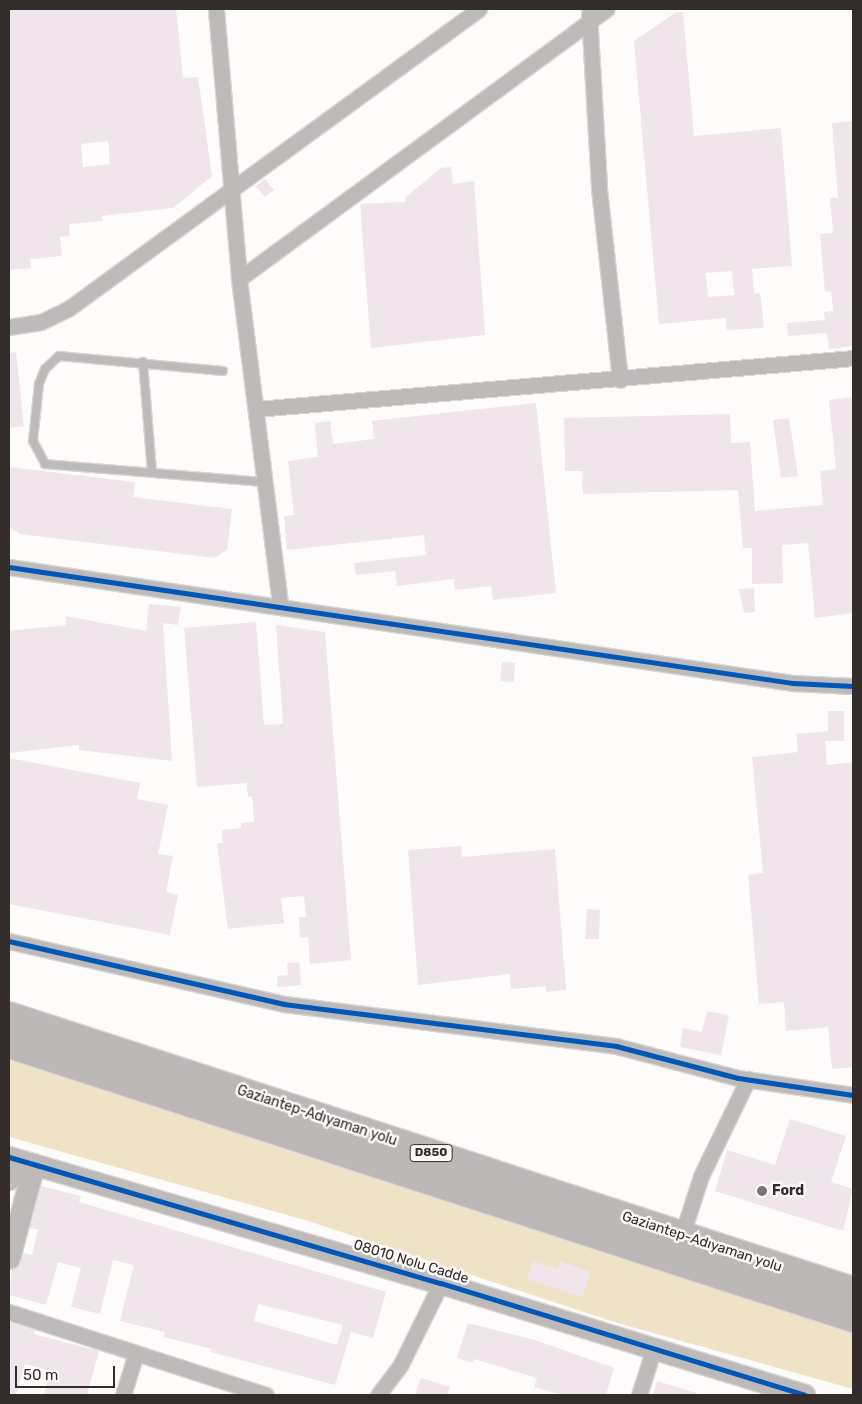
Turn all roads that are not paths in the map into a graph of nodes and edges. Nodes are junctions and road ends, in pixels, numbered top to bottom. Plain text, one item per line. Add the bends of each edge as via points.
1 (216, 9) edge
2 (479, 9) edge
3 (606, 9) edge
4 (589, 15) edge
5 (230, 191) junction
6 (239, 279) junction
7 (9, 327) edge
8 (853, 358) edge
9 (143, 362) junction
10 (223, 371) dead end
11 (620, 380) junction
12 (256, 409) junction
13 (152, 472) junction
14 (265, 482) junction
15 (9, 567) edge
16 (280, 605) junction
17 (853, 686) edge
18 (9, 941) edge
19 (9, 1016) edge
20 (9, 1044) edge
21 (748, 1079) junction
22 (853, 1095) edge
23 (19, 1160) edge
24 (9, 1180) edge
25 (682, 1235) junction
26 (9, 1258) edge
27 (441, 1283) junction
28 (853, 1291) edge
29 (9, 1312) edge
30 (853, 1318) edge
31 (654, 1351) junction
32 (136, 1353) junction
33 (123, 1395) edge
34 (266, 1395) edge
35 (378, 1395) edge
36 (639, 1395) edge
37 (804, 1395) edge

1 - 5 street
2 - 5 street
3 - 4 street
4 - 6 street
4 - 11 street via 599,189
5 - 6 street
5 - 7 street via 68,308 41,322
6 - 12 street
8 - 11 street
9 - 10 lane
9 - 13 lane
9 - 13 lane via 59,356 45,369 39,384 33,442 45,464
11 - 12 street
12 - 14 street
13 - 14 lane
14 - 16 street
15 - 16 street
16 - 17 street via 793,683
18 - 21 street via 284,1004 616,1046
19 - 25 highway, Gaziantep-Adıyaman yolu / D850
20 - 30 highway, Gaziantep-Adıyaman yolu / D850
21 - 22 street
21 - 25 street via 702,1176
23 - 24 street
23 - 26 street
23 - 27 street, 08010 Nolu Cadde
25 - 28 highway, Gaziantep-Adıyaman yolu / D850
27 - 31 street, 08010 Nolu Cadde
27 - 35 street via 400,1366
29 - 32 street
31 - 36 street
31 - 37 street, 08010 Nolu Cadde
32 - 33 street
32 - 34 street

